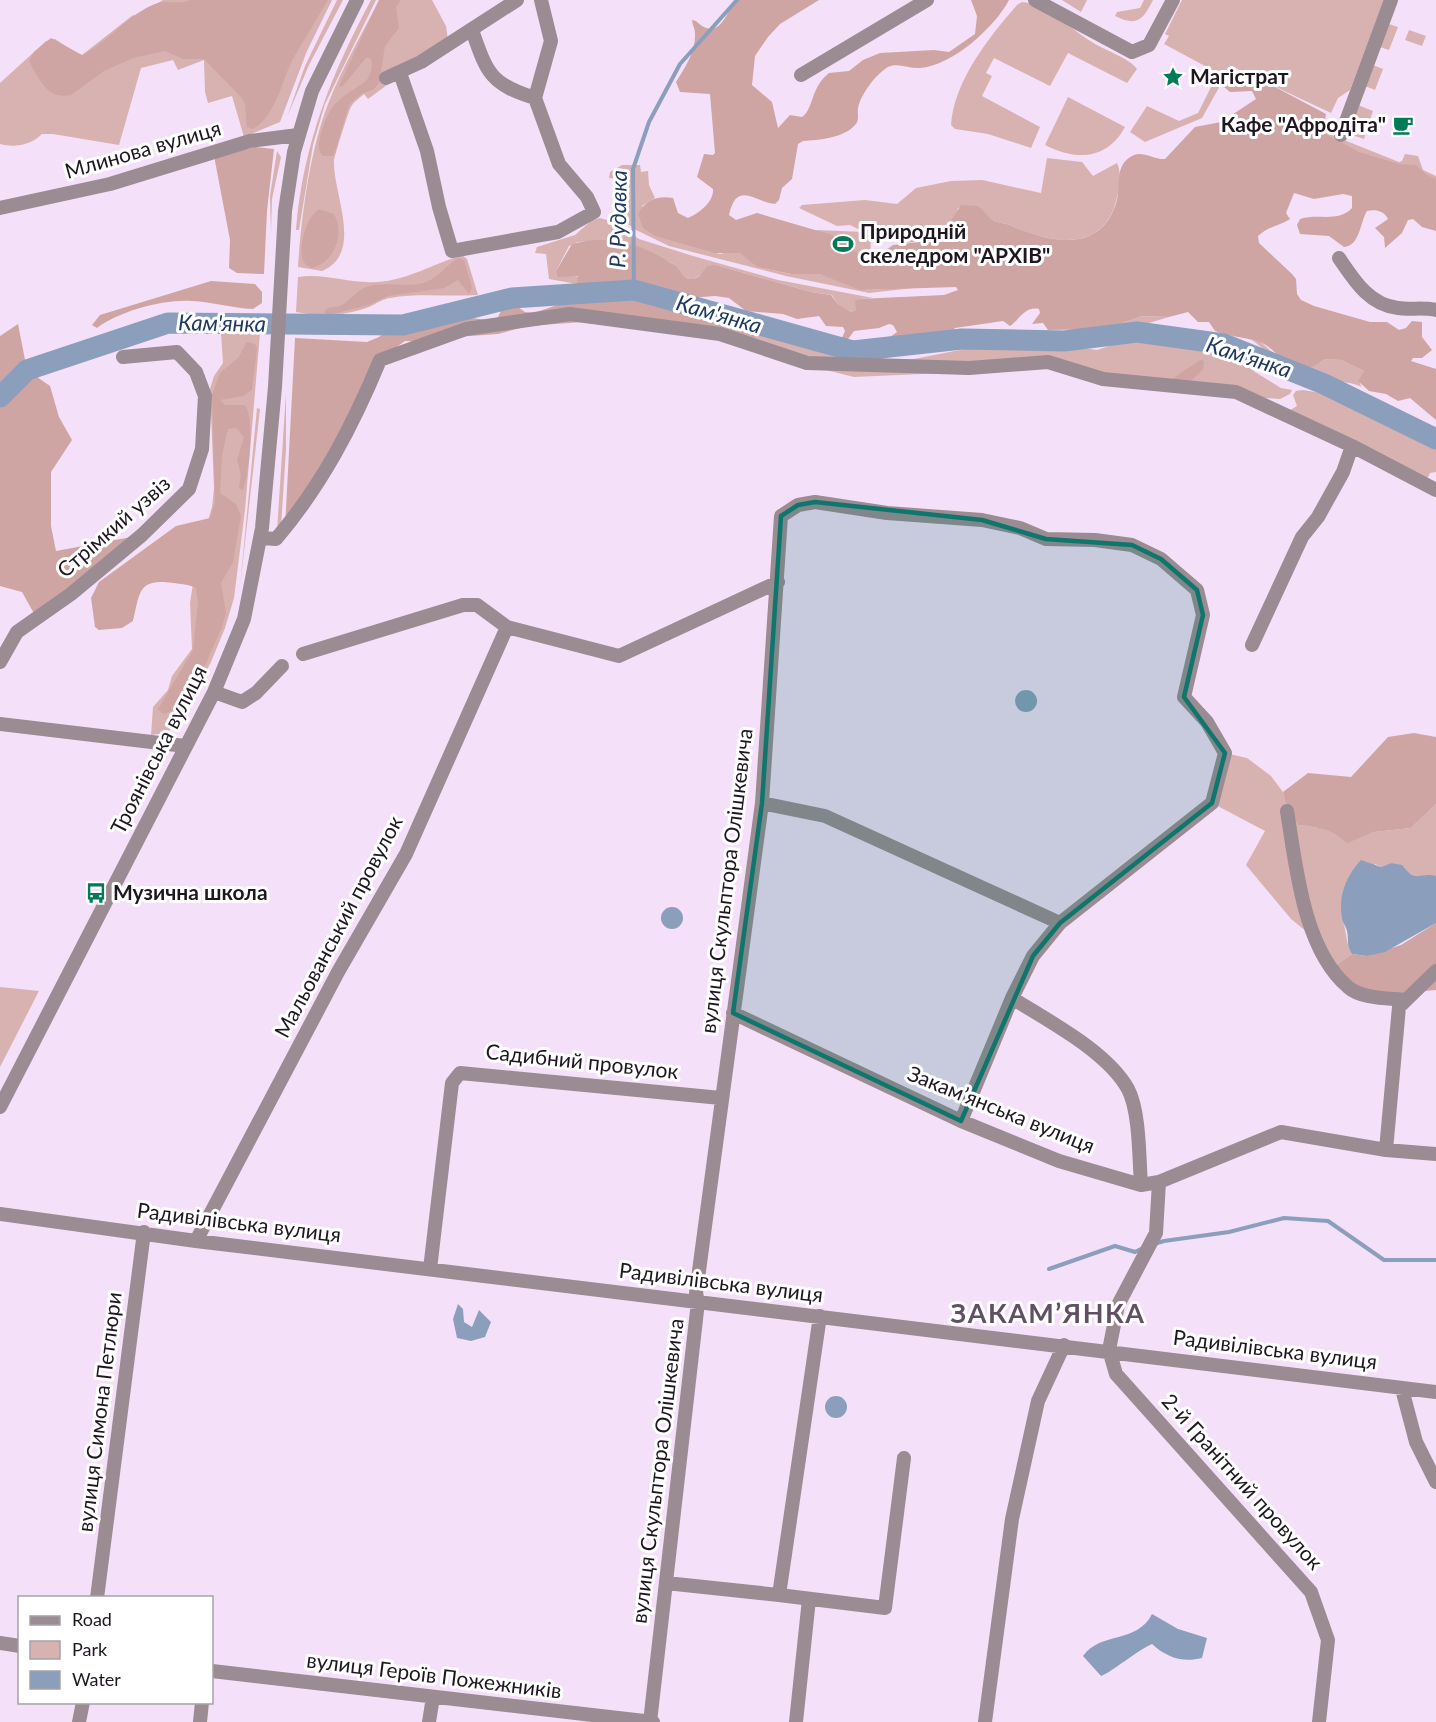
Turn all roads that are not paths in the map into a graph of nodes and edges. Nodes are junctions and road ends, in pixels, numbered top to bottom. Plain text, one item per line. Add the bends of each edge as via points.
1 (357, 0) edge
2 (517, 0) edge
3 (541, 0) edge
4 (927, 0) edge
5 (1035, 0) edge
6 (1173, 0) edge
7 (1391, 0) edge
8 (472, 30) junction
9 (400, 73) junction
10 (801, 75) dead end
11 (386, 78) dead end
12 (535, 98) junction
13 (298, 135) junction
14 (1341, 135) dead end
15 (0, 208) edge
16 (1339, 258) dead end
17 (1436, 310) edge
18 (123, 357) dead end
19 (1352, 446) junction
20 (1436, 490) edge
21 (261, 538) junction
22 (778, 582) junction
23 (507, 627) junction
24 (1252, 645) dead end
25 (303, 654) dead end
26 (0, 662) edge
27 (282, 666) dead end
28 (214, 692) junction
29 (0, 724) edge
30 (185, 746) junction
31 (762, 802) junction
32 (1287, 811) dead end
33 (1060, 923) junction
34 (1436, 971) edge
35 (1012, 998) junction
36 (1406, 1000) junction
37 (733, 1013) junction
38 (721, 1098) junction
39 (0, 1107) edge
40 (961, 1121) junction
41 (1386, 1150) junction
42 (1436, 1154) edge
43 (1158, 1182) junction
44 (1141, 1185) junction
45 (0, 1214) edge
46 (144, 1232) junction
47 (196, 1240) junction
48 (430, 1269) junction
49 (698, 1302) junction
50 (820, 1316) junction
51 (1064, 1346) junction
52 (1109, 1350) junction
53 (1402, 1389) junction
54 (1436, 1392) edge
55 (904, 1458) dead end
56 (1436, 1482) edge
57 (666, 1584) junction
58 (779, 1595) junction
59 (97, 1596) edge
60 (809, 1599) junction
61 (0, 1644) edge
62 (18, 1646) edge
63 (213, 1671) edge
64 (432, 1697) junction
65 (82, 1704) edge
66 (202, 1704) edge
67 (80, 1722) edge
68 (200, 1722) edge
69 (429, 1722) edge
70 (651, 1722) edge
71 (796, 1722) edge
72 (985, 1722) edge
73 (1319, 1722) edge

1 - 13 street via 312,91
2 - 8 street
3 - 12 street via 551,41
4 - 10 street
5 - 6 street via 1132,52 1149,45
7 - 14 street
8 - 9 street
8 - 12 street via 495,78 505,88
9 - 11 street
9 - 12 street via 427,151 452,251 558,232 594,212 587,197 559,164
13 - 15 street, Млинова вулиця via 250,141 110,184
13 - 21 street, Троянівська вулиця via 285,211
16 - 17 street via 1357,284 1377,302 1397,308
18 - 26 street, Стрімкий узвіз via 177,352 196,372 205,396 202,449 189,489 142,535 71,594 17,632
19 - 20 street
19 - 21 street via 1236,392 1103,379 1048,362 969,368 807,363 720,334 570,314 466,328 380,360 344,441 304,506 276,539
19 - 24 street via 1343,472 1302,537
21 - 28 street, Троянівська вулиця via 244,619
22 - 23 street via 619,656
22 - 31 street, вулиця Скульптора Олішкевича
22 - 33 street, вулиця Скульптора Олішкевича via 781,516 798,505 815,502 887,513 982,520 1020,528 1046,539 1132,545 1161,559 1197,590 1203,615 1184,697 1207,722 1225,753 1212,803
23 - 25 street via 477,605 463,605
23 - 47 street, Мальованський провулок via 406,854 338,972
27 - 28 street via 242,702
28 - 30 street, Троянівська вулиця
29 - 30 street
30 - 39 street, Троянівська вулиця
31 - 33 street via 825,816
31 - 37 street, вулиця Скульптора Олішкевича
32 - 36 street via 1312,936 1322,952 1348,988
33 - 35 street via 1033,956
34 - 36 street
35 - 40 street
35 - 44 street via 1111,1067 1128,1090 1135,1119
36 - 41 street via 1398,1007
37 - 38 street, вулиця Скульптора Олішкевича
37 - 40 street, Закамʼянська вулиця
38 - 48 street, Садибний провулок via 460,1073 452,1083
38 - 49 street, вулиця Скульптора Олішкевича
40 - 44 street, Закамʼянська вулиця via 1059,1161
41 - 42 street, Закамʼянська вулиця
41 - 43 street, Закамʼянська вулиця via 1281,1132
43 - 44 street, Закамʼянська вулиця
43 - 52 street via 1156,1233 1118,1305
45 - 46 street, Радивілівська вулиця
46 - 47 street, Радивілівська вулиця
46 - 59 street, вулиця Симона Петлюри
47 - 48 street, Радивілівська вулиця
48 - 49 street, Радивілівська вулиця
49 - 50 street, Радивілівська вулиця
49 - 57 street, вулиця Скульптора Олішкевича
50 - 51 street, Радивілівська вулиця
50 - 58 street
51 - 52 street, Радивілівська вулиця
51 - 72 street via 1038,1401 1012,1519
52 - 53 street, Радивілівська вулиця
52 - 73 street, 2-й Гранітний провулок via 1116,1374 1311,1592 1328,1640
53 - 54 street, Радивілівська вулиця
53 - 56 street via 1416,1442
55 - 60 street via 885,1608
57 - 58 street
57 - 70 street, вулиця Скульптора Олішкевича
58 - 60 street
60 - 71 street
61 - 62 street
63 - 64 street, вулиця Героїв Пожежників
64 - 69 street
64 - 70 street, вулиця Героїв Пожежників
65 - 67 street
66 - 68 street

